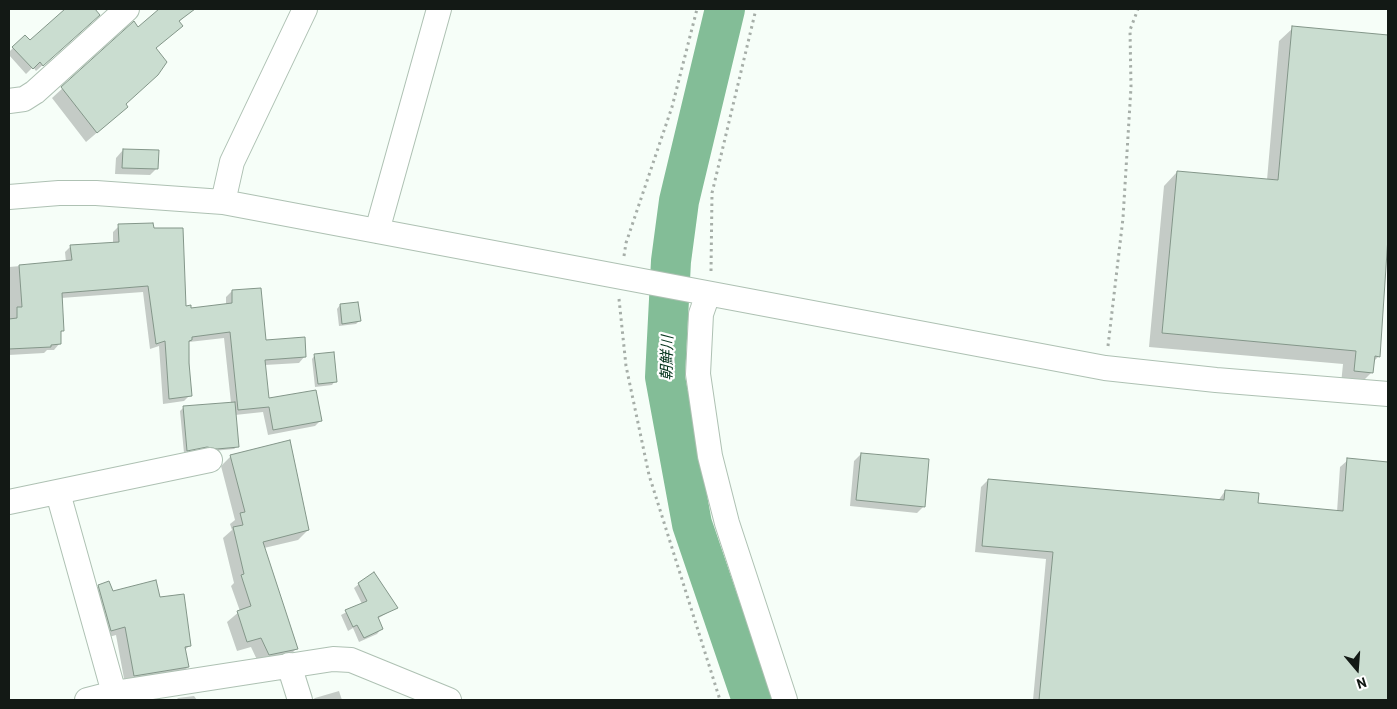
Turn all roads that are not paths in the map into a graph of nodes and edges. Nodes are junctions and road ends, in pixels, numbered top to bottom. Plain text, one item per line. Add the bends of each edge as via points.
1 (126, 9) edge
2 (305, 9) edge
3 (439, 9) edge
4 (9, 101) edge
5 (9, 197) edge
6 (223, 202) junction
7 (377, 231) junction
8 (699, 292) junction
9 (1388, 394) edge
10 (210, 460) dead end
11 (58, 492) junction
12 (9, 502) edge
13 (289, 665) junction
14 (114, 693) junction
15 (87, 700) edge
16 (300, 700) edge
17 (449, 700) edge
18 (785, 700) edge

1 - 4 street via 35,92 24,99
2 - 6 street via 232,162
3 - 7 street
5 - 6 street via 96,192
6 - 7 street
7 - 8 street
8 - 9 street via 1105,368
8 - 18 street via 698,374 710,456 727,523
10 - 11 street
11 - 12 street
11 - 14 street
13 - 14 street
13 - 16 street
13 - 17 street via 351,660
14 - 15 street

